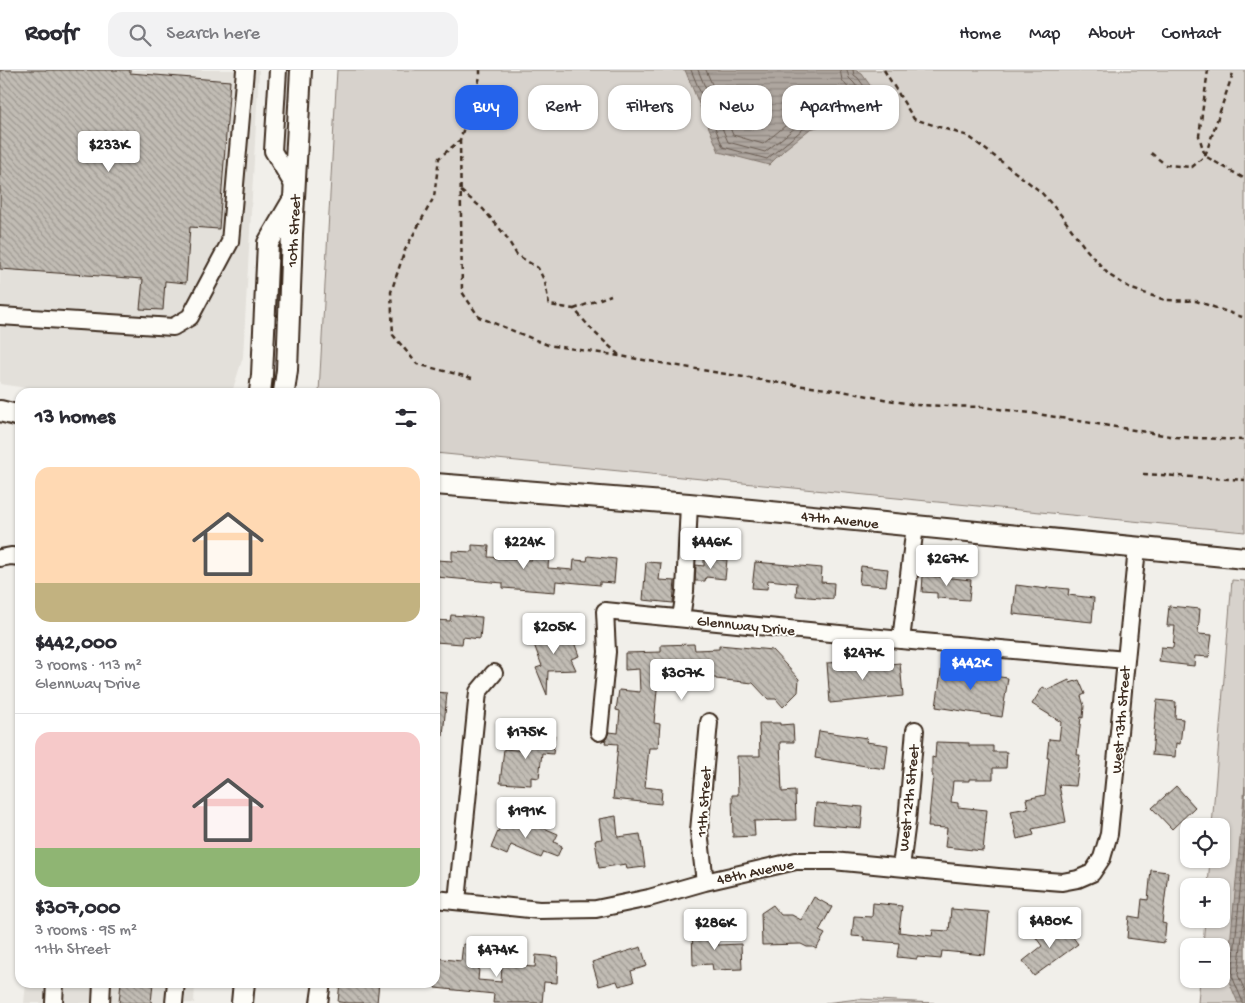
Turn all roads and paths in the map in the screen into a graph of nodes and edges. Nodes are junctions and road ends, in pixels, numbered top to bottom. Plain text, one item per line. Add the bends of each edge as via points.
1 (245, 70) edge
2 (278, 70) edge
3 (301, 70) edge
4 (480, 70) edge
5 (884, 70) edge
6 (1208, 70) edge
7 (1234, 70) edge
8 (460, 140) junction
9 (1151, 153) dead end
10 (1205, 156) junction
11 (1245, 179) edge
12 (461, 192) junction
13 (294, 193) junction
14 (611, 295) dead end
15 (574, 309) junction
16 (0, 316) edge
17 (1245, 318) edge
18 (620, 356) junction
19 (287, 370) junction
20 (472, 378) dead end
21 (260, 388) edge
22 (285, 388) edge
23 (294, 388) edge
24 (0, 411) edge
25 (15, 415) edge
26 (1245, 440) edge
27 (1143, 474) dead end
28 (1245, 480) edge
29 (440, 484) edge
30 (689, 504) junction
31 (915, 526) junction
32 (1137, 548) junction
33 (15, 556) edge
34 (0, 558) edge
35 (1245, 558) edge
36 (681, 618) junction
37 (901, 640) junction
38 (1126, 660) junction
39 (494, 673) dead end
40 (709, 722) dead end
41 (915, 730) dead end
42 (600, 732) dead end
43 (901, 867) junction
44 (1078, 879) joint
45 (705, 882) junction
46 (440, 899) edge
47 (457, 901) junction
48 (55, 988) edge
49 (102, 988) edge
50 (175, 988) edge
51 (321, 988) edge
52 (54, 1003) edge
53 (101, 1003) edge
54 (174, 1003) edge
55 (320, 1003) edge

1 - 16 street via 230,242 190,317 173,327
2 - 13 street via 273,151
3 - 13 main road, 10th Street
4 - 8 path
5 - 17 path via 914,119 968,136 1041,192 1109,275 1132,289 1165,300 1196,301
6 - 10 path via 1199,136
7 - 10 path
8 - 12 path
8 - 20 path via 438,158 434,197 405,250 391,292 392,327 393,335 417,364
9 - 10 path via 1166,165 1192,167
10 - 11 path
12 - 15 path via 483,209 517,255 538,268 545,282 549,305
12 - 18 path via 462,292 479,317 548,345
13 - 19 main road, 10th Street
13 - 21 main road via 268,243
14 - 15 path
15 - 18 path
18 - 26 path via 915,405 982,407 1176,437
19 - 22 main road, 10th Street
19 - 23 main road
24 - 25 main road
27 - 28 path
29 - 30 main road, 47th Avenue
30 - 31 main road, 47th Avenue
30 - 36 street
31 - 32 main road, 47th Avenue
31 - 37 street
32 - 35 main road, 47th Avenue
32 - 38 street, West 13th Street
33 - 34 street
36 - 37 street, Glennway Drive
36 - 42 street, Glennway Drive via 605,611 607,652
37 - 38 street, Glennway Drive
38 - 44 street, West 13th Street via 1109,834 1102,858 1092,873
39 - 47 street via 478,692
40 - 45 street, 11th Street via 699,831
41 - 43 street, West 12th Street
43 - 44 street, 48th Avenue via 1062,882
43 - 45 street, 48th Avenue via 796,861
45 - 47 street, 48th Avenue via 596,909 539,910
46 - 47 street, 48th Avenue
48 - 52 street
49 - 53 street
50 - 54 street
51 - 55 street

